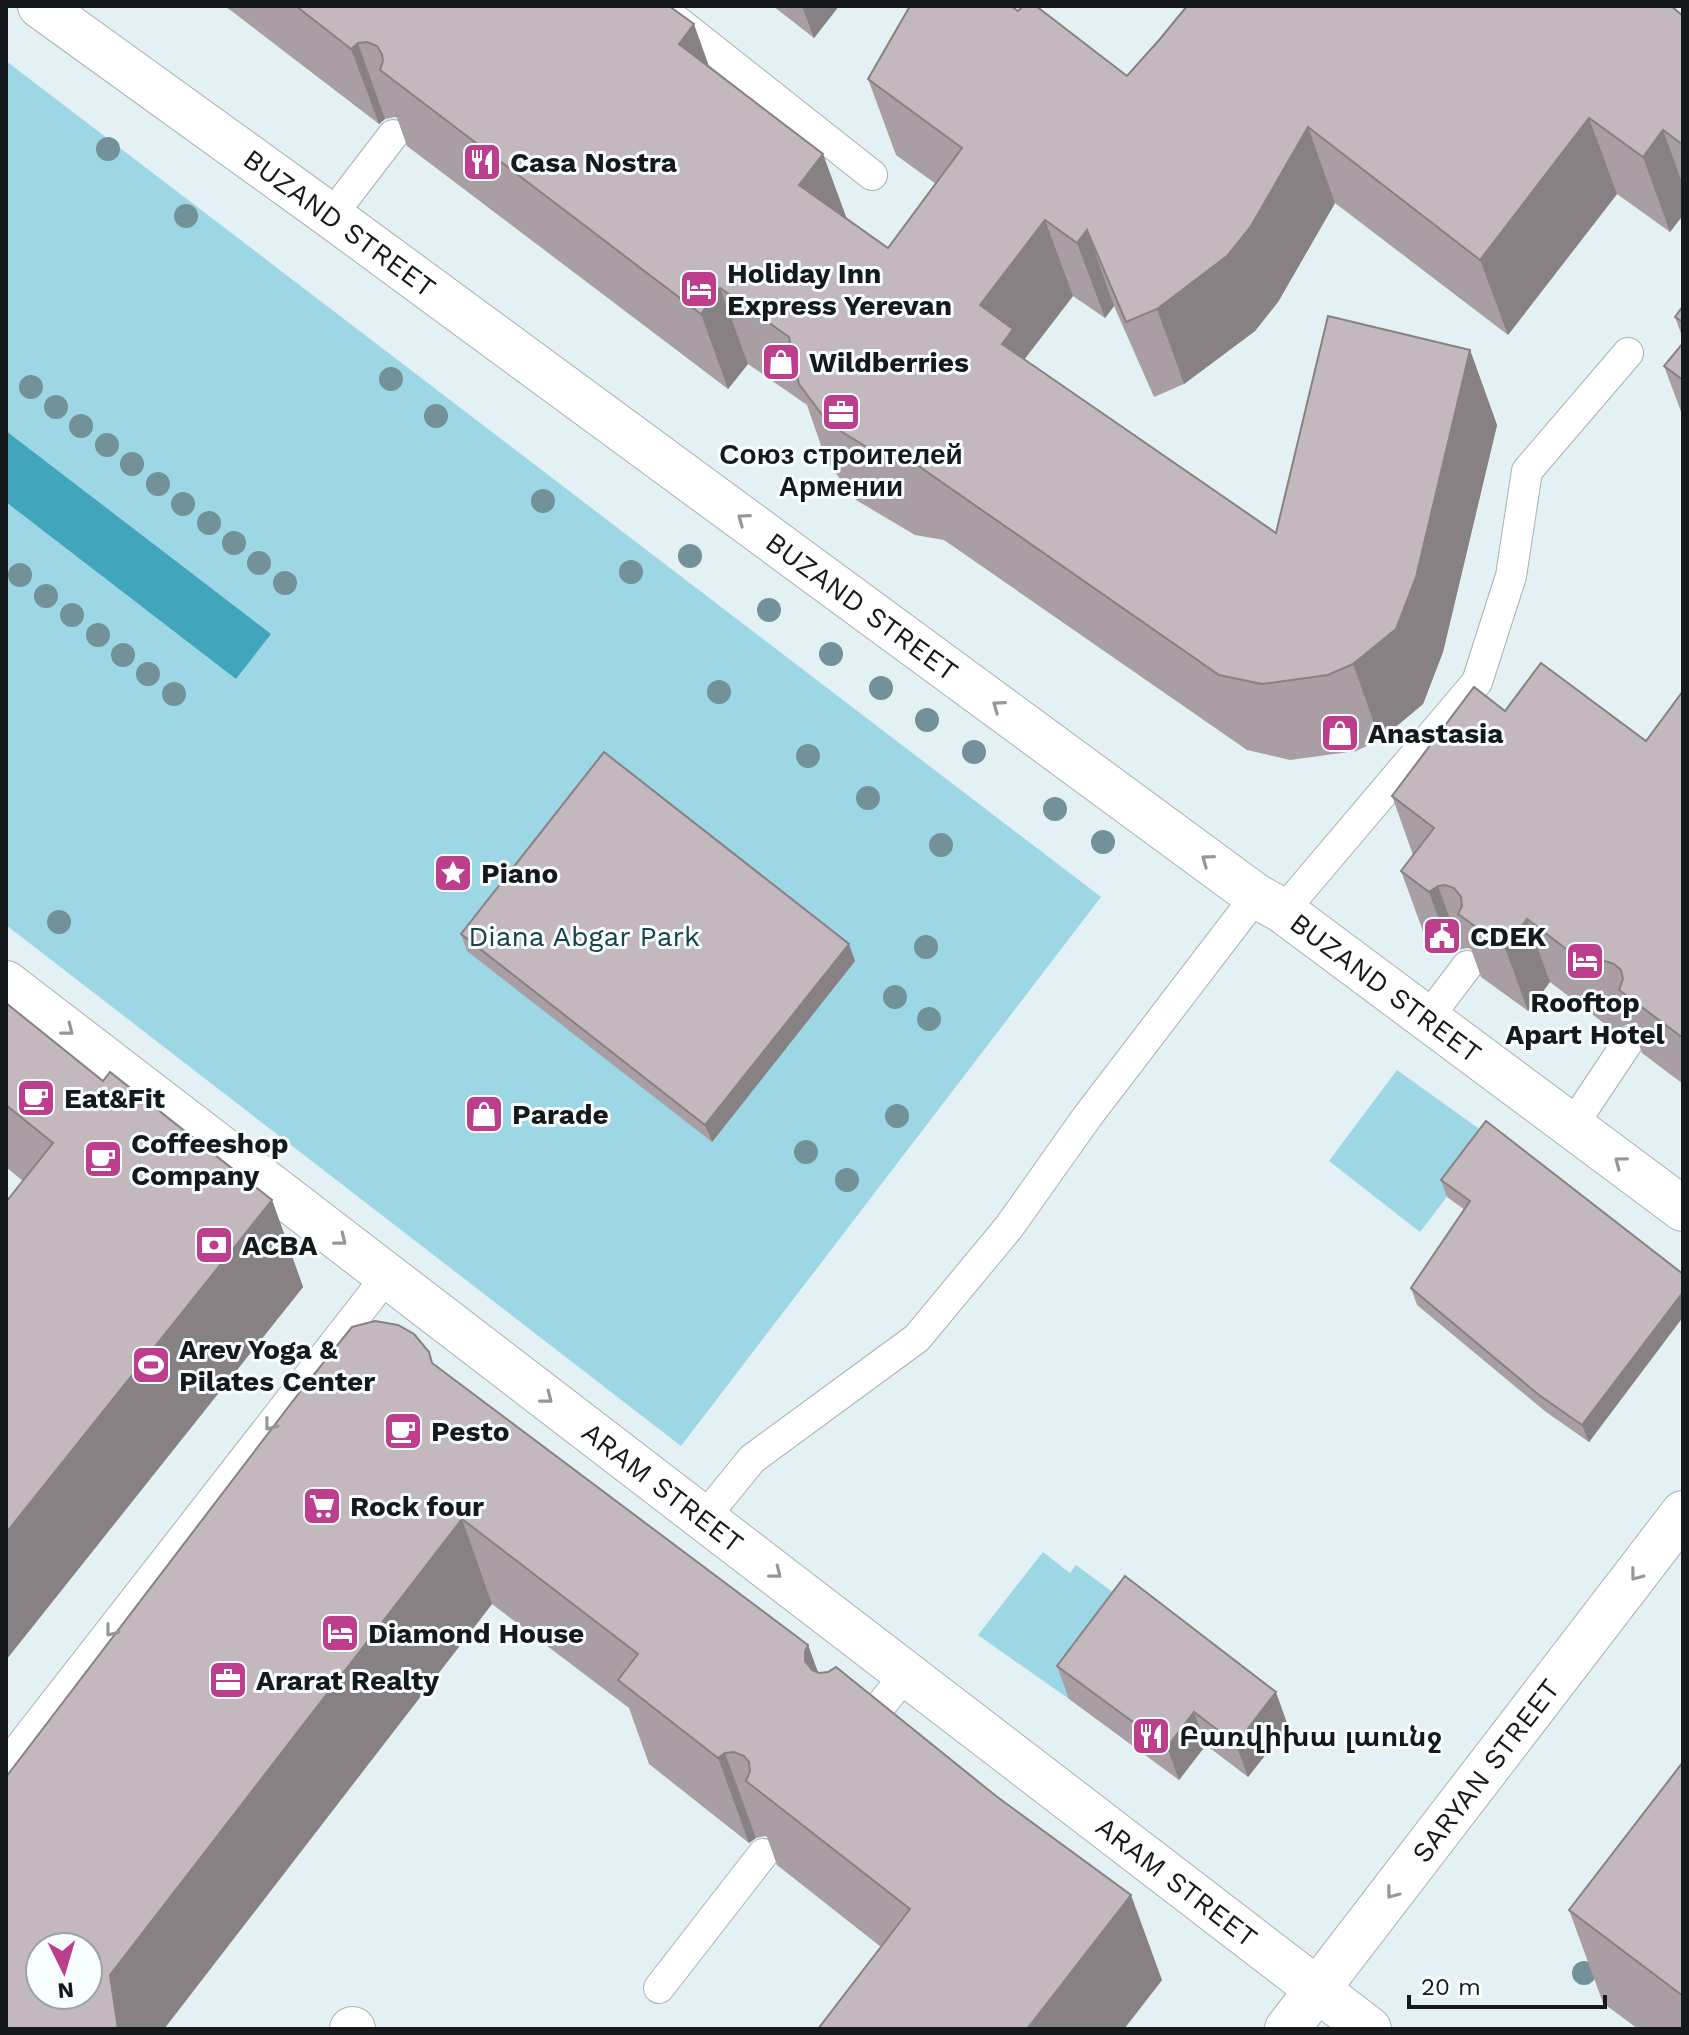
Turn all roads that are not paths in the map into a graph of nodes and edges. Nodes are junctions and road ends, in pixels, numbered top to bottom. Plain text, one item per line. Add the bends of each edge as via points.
1 (40, 6) edge
2 (658, 6) edge
3 (393, 135) edge
4 (872, 175) dead end
5 (331, 216) junction
6 (1628, 353) dead end
7 (1269, 904) junction
8 (1467, 966) edge
9 (6, 983) edge
10 (1427, 1019) junction
11 (1628, 1042) edge
12 (1572, 1126) junction
13 (1683, 1209) edge
14 (387, 1276) junction
15 (1683, 1513) edge
16 (704, 1518) junction
17 (906, 1674) junction
18 (853, 1740) edge
19 (6, 1765) edge
20 (763, 1854) edge
21 (659, 1988) dead end
22 (1318, 1990) junction
23 (1287, 2029) edge
24 (1369, 2029) edge

1 - 5 street, BUZAND STREET
2 - 4 lane
3 - 5 lane
7 -> 5 street, BUZAND STREET
6 - 7 lane via 1527,471 1511,576 1477,682
7 - 10 street, BUZAND STREET
7 - 16 lane via 1087,1117 1009,1227 917,1338 752,1459
8 - 10 lane
9 -> 14 street, ARAM STREET
10 - 12 street, BUZAND STREET
11 - 12 lane
13 -> 12 street, BUZAND STREET
14 -> 16 street, ARAM STREET
14 -> 19 lane
15 -> 22 street, SARYAN STREET
16 -> 17 street, ARAM STREET
17 - 18 lane
17 - 22 street, ARAM STREET
20 - 21 lane
22 - 23 street, SARYAN STREET
22 - 24 street, ARAM STREET

